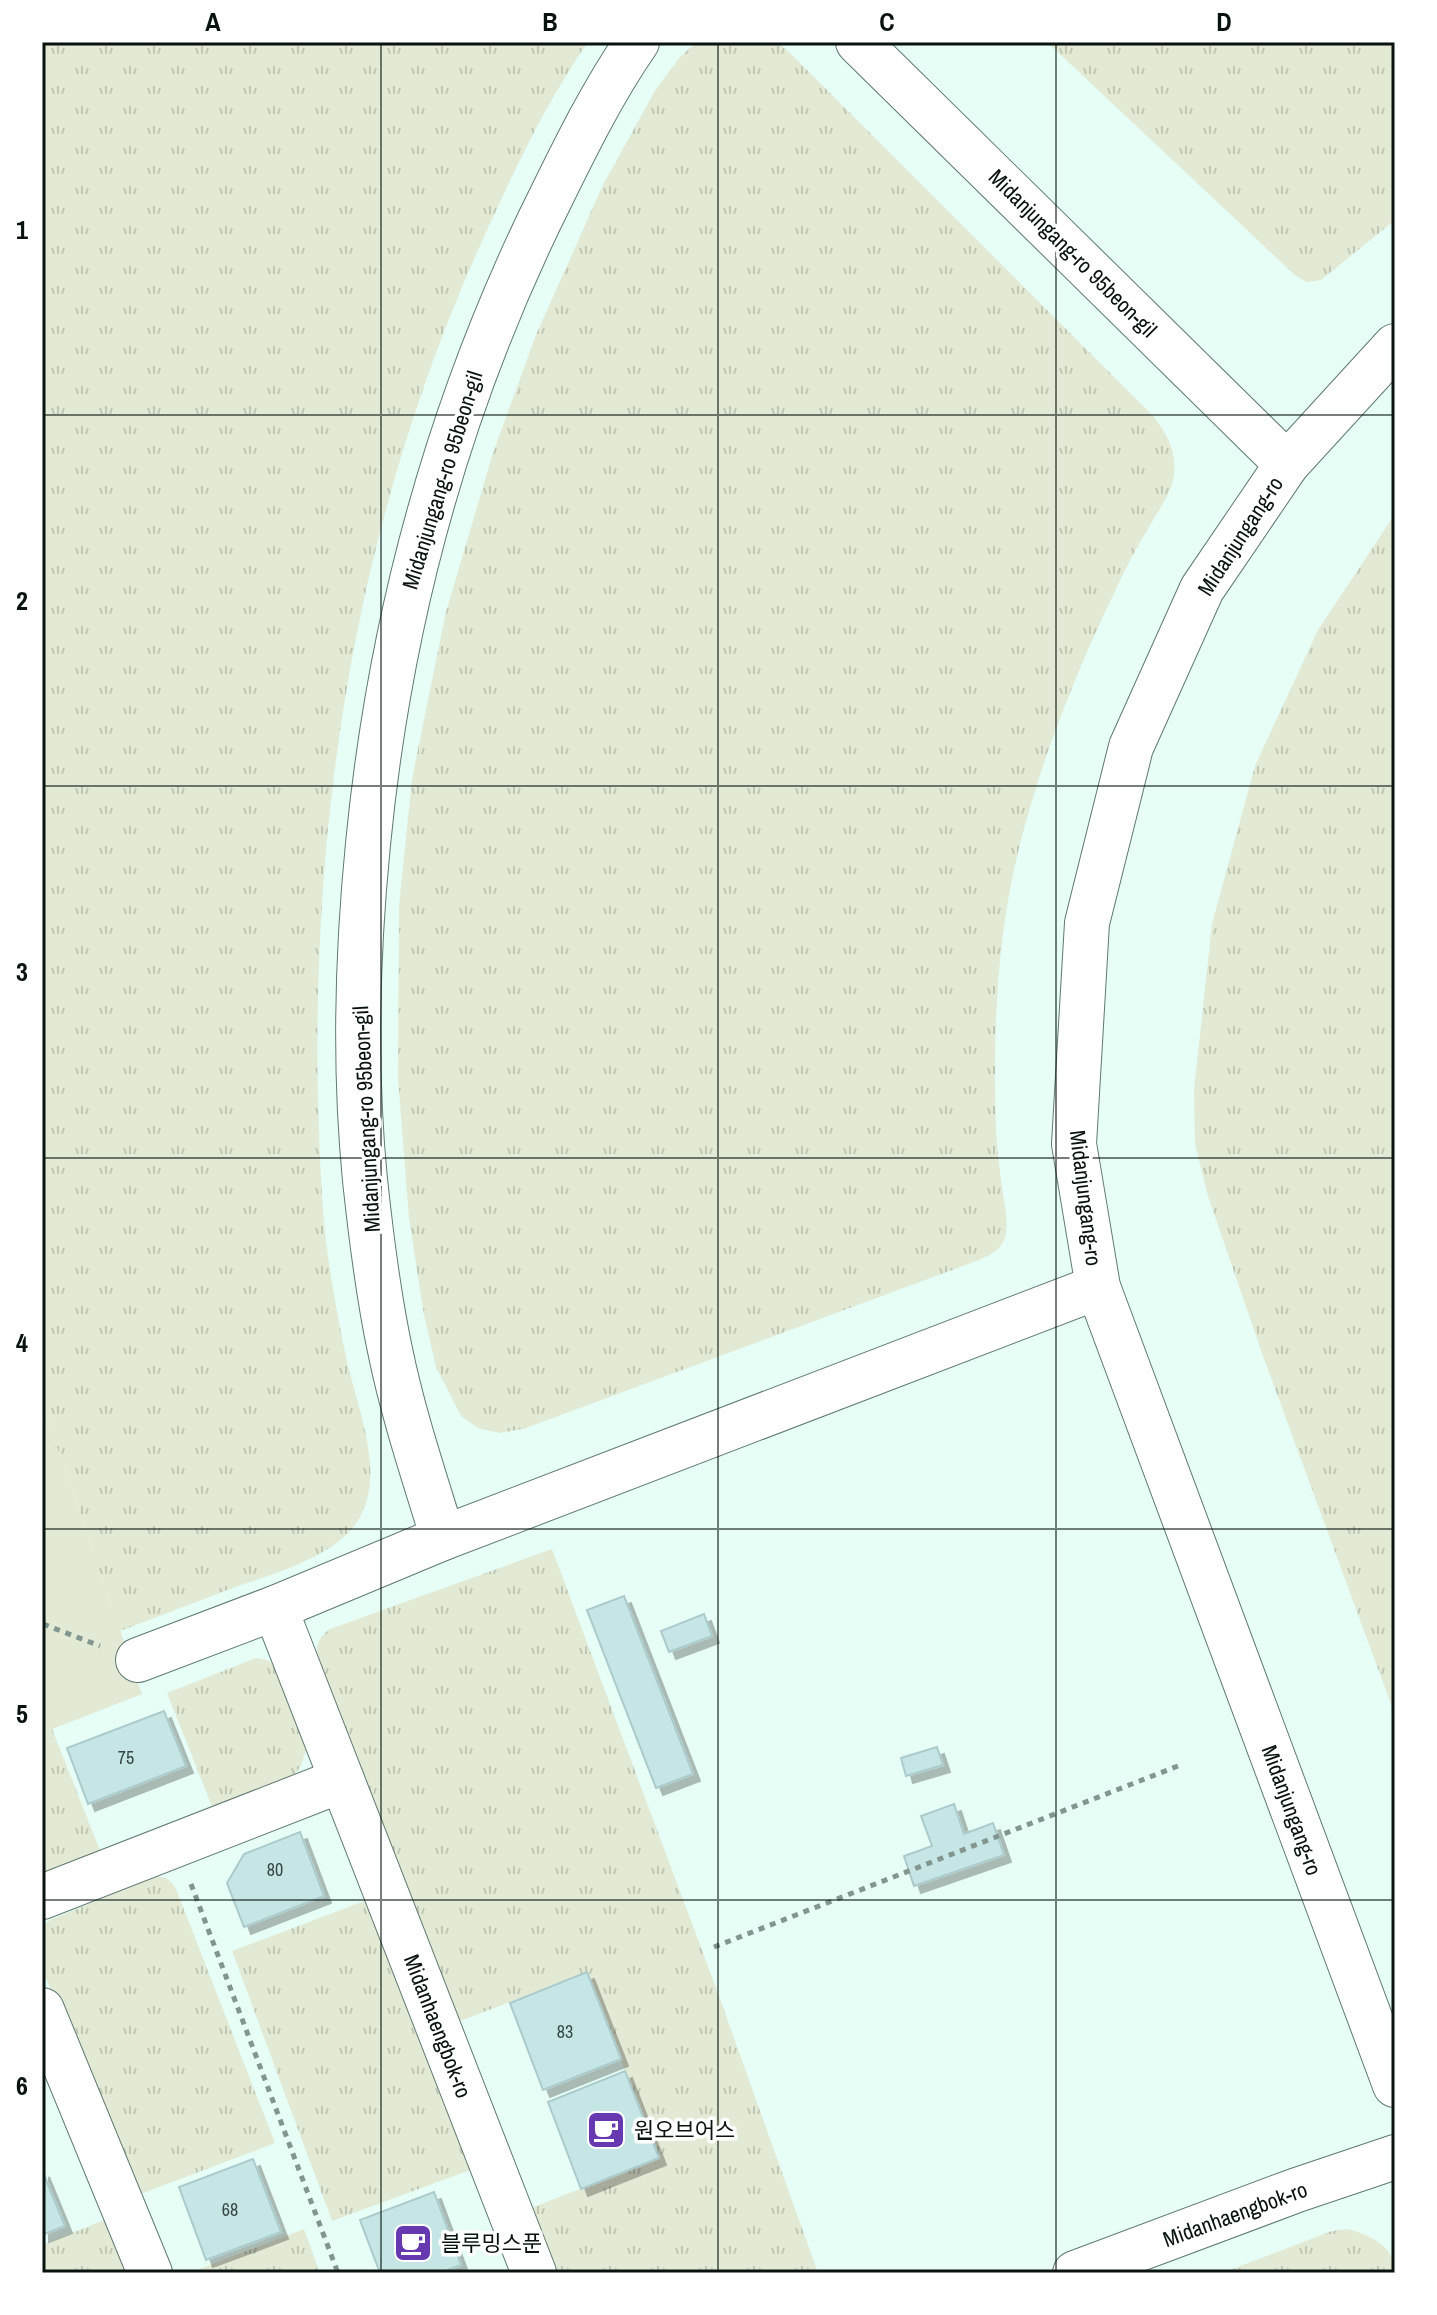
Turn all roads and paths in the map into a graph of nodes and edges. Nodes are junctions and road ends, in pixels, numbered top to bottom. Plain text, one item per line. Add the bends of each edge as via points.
1 (637, 42) edge
2 (858, 42) edge
3 (1395, 346) edge
4 (1287, 464) junction
5 (1098, 1287) junction
6 (443, 1538) junction
7 (42, 1607) edge
8 (275, 1608) junction
9 (42, 1625) edge
10 (138, 1660) joint
11 (1178, 1766) dead end
12 (342, 1780) junction
13 (177, 1845) junction
14 (42, 1897) edge
15 (714, 1947) dead end
16 (42, 2010) edge
17 (1395, 2085) edge
18 (1395, 2157) edge
19 (150, 2273) edge
20 (338, 2273) edge
21 (534, 2273) edge
22 (1075, 2273) edge

1 - 6 street, Midanjungang-ro 95beon-gil via 529,241 462,405 407,592 374,786 358,975 365,1179 390,1350
2 - 4 street, Midanjungang-ro 95beon-gil
3 - 4 street, Midanjungang-ro
4 - 5 street, Midanjungang-ro via 1202,589 1131,747 1087,923 1074,1144
5 - 6 street
5 - 17 street, Midanjungang-ro
6 - 8 street
7 - 9 path
8 - 10 street
8 - 12 street, Midanhaengbok-ro
9 - 10 path
11 - 15 path
12 - 13 street
12 - 21 street, Midanhaengbok-ro
13 - 14 street
13 - 20 path
16 - 19 street
18 - 22 street, Midanhaengbok-ro

